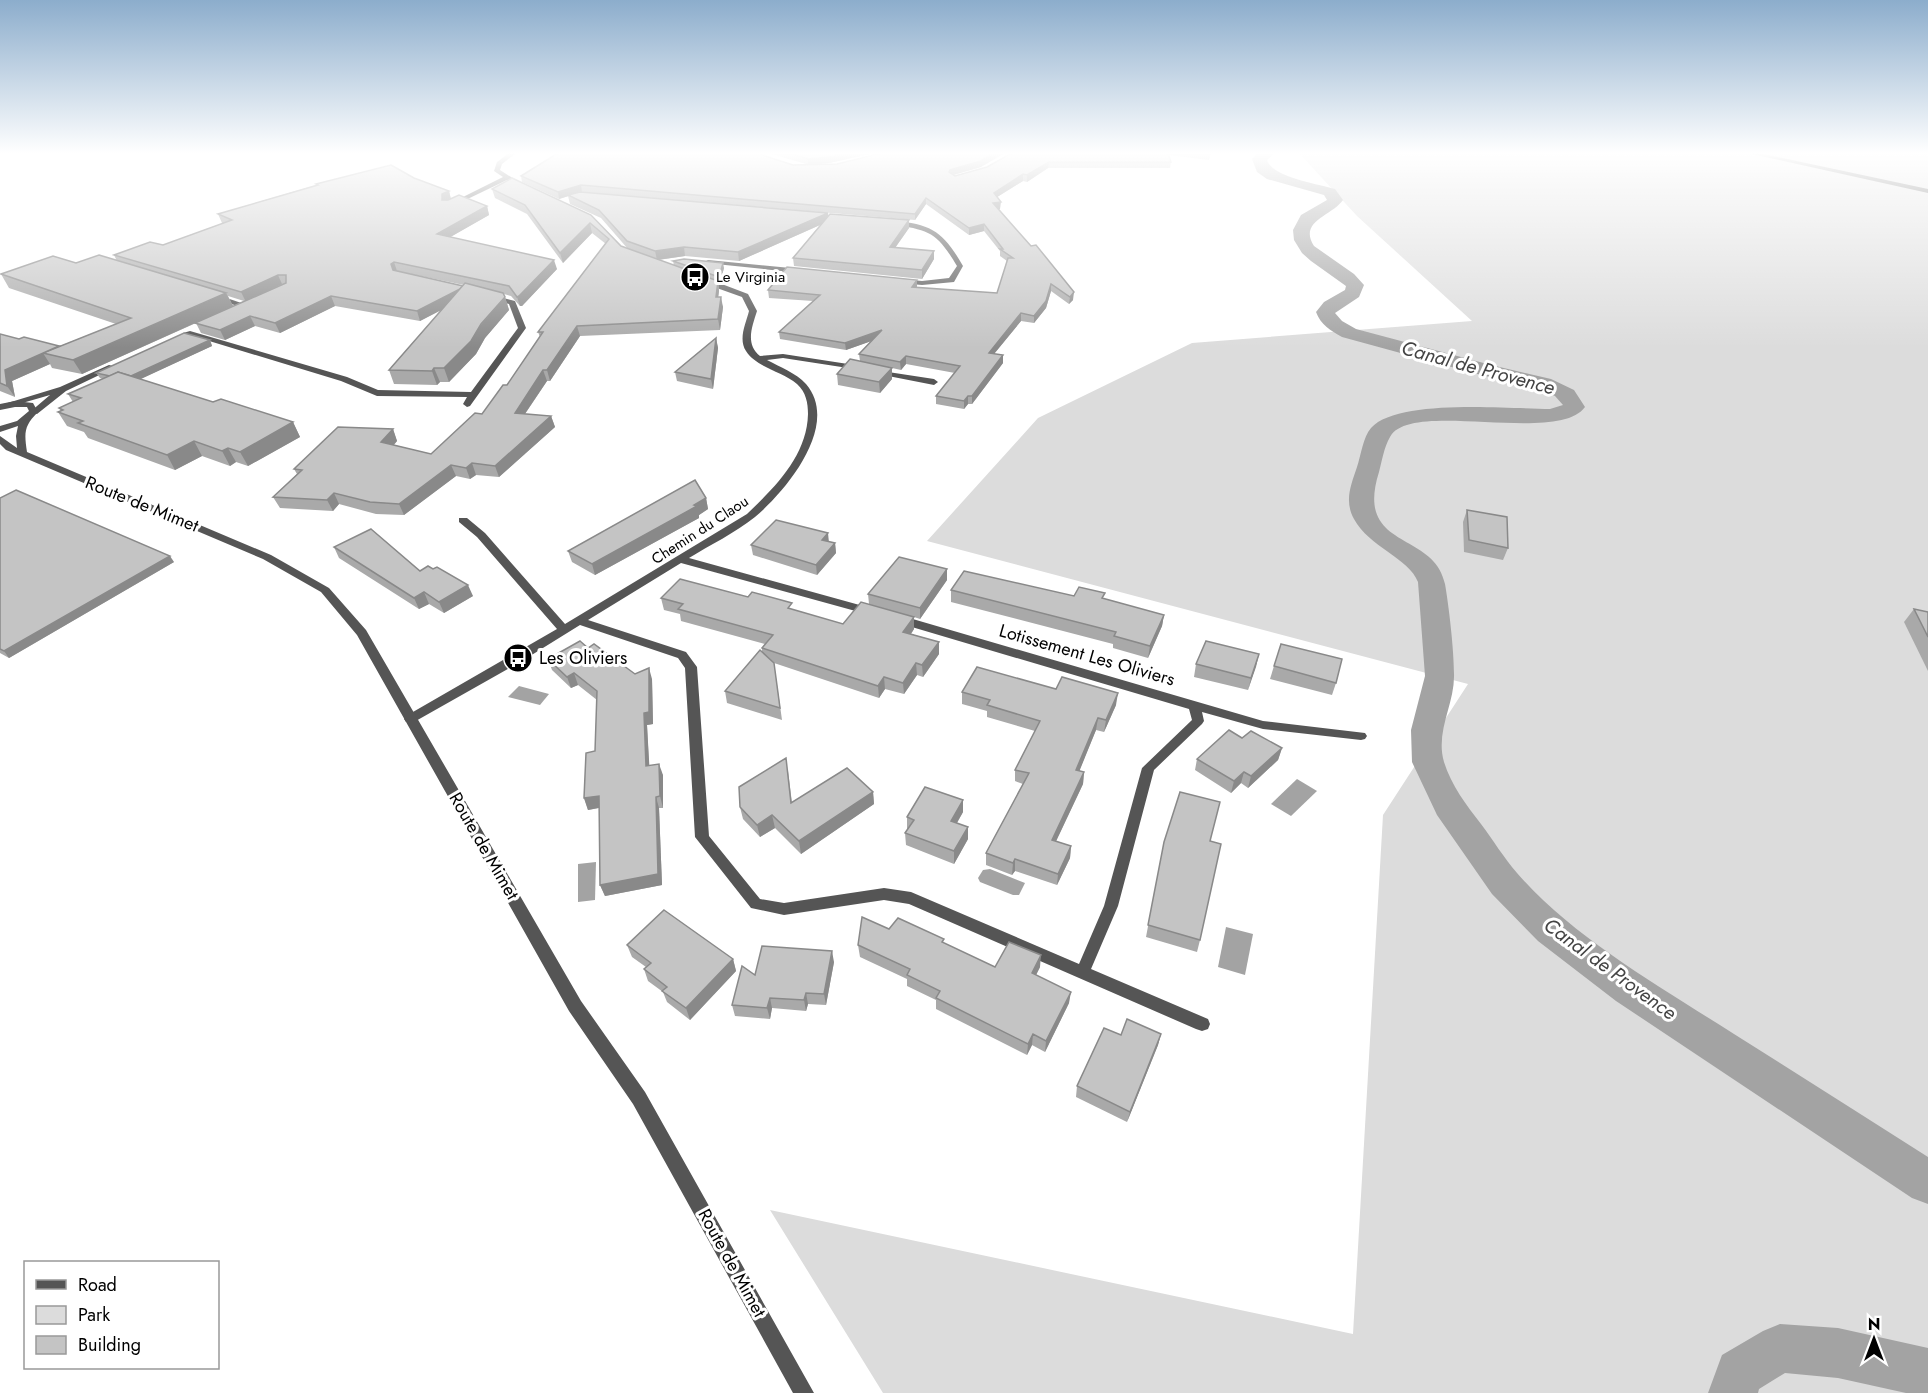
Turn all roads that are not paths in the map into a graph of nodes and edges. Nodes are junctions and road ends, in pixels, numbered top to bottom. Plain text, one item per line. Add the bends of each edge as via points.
1 (884, 222) edge
2 (697, 261) edge
3 (804, 271) edge
4 (695, 277) edge
5 (898, 280) edge
6 (204, 294) edge
7 (487, 295) edge
8 (236, 311) edge
9 (196, 328) edge
10 (187, 333) junction
11 (176, 338) edge
12 (761, 358) junction
13 (123, 362) edge
14 (933, 382) dead end
15 (63, 388) junction
16 (473, 395) junction
17 (467, 404) dead end
18 (2, 406) edge
19 (34, 412) junction
20 (24, 421) junction
21 (0, 429) edge
22 (0, 439) edge
23 (22, 453) junction
24 (463, 520) dead end
25 (680, 559) junction
26 (579, 621) junction
27 (564, 630) junction
28 (1194, 706) junction
29 (410, 719) junction
30 (1361, 736) dead end
31 (1082, 973) junction
32 (1202, 1024) dead end
33 (804, 1393) edge

1 - 5 street via 928,228 949,248 960,266 951,280
2 - 3 street
4 - 12 street, Chemin du Claou via 745,296 753,311 746,340 750,352
6 - 8 street via 250,304
7 - 16 street via 512,303 522,328
9 - 10 street
10 - 11 street
10 - 16 street via 344,379 377,393
12 - 14 street via 813,359
12 - 25 street, Chemin du Claou via 799,381 811,398 814,424 795,468 772,496 750,516
13 - 15 street
15 - 18 street
15 - 19 street
16 - 17 street
18 - 19 street via 30,405
19 - 20 street
20 - 21 street
20 - 23 street via 20,436
22 - 23 street, Route de Mimet
23 - 29 street, Route de Mimet via 267,557 325,590 362,633
24 - 27 street via 481,535
25 - 26 street, Chemin du Claou
25 - 28 street, Lotissement Les Oliviers
26 - 27 street, Chemin du Claou
26 - 31 street via 681,655 691,667 702,837 756,904 784,909 884,894 911,898
27 - 29 street, Chemin du Claou
28 - 30 street, Lotissement Les Oliviers via 1263,725
28 - 31 street via 1198,721 1148,768 1111,906
29 - 33 street, Route de Mimet via 575,1006 639,1098
31 - 32 street

